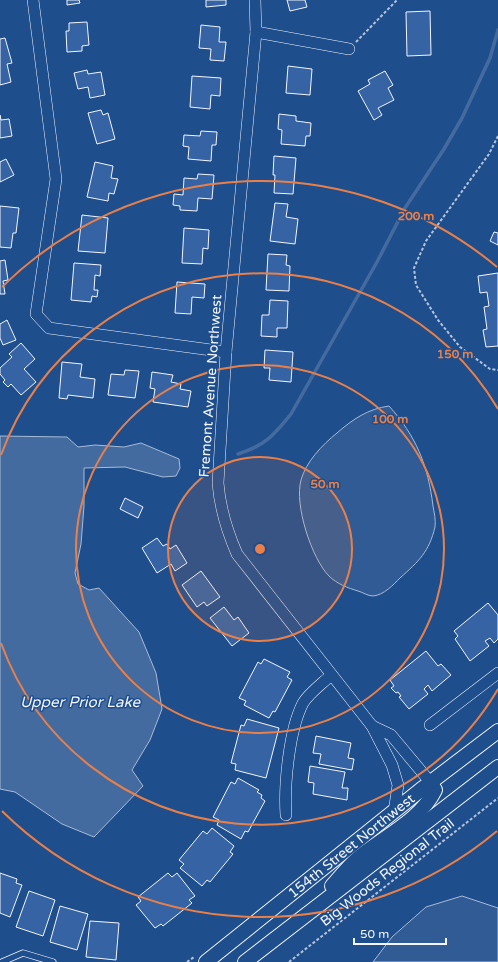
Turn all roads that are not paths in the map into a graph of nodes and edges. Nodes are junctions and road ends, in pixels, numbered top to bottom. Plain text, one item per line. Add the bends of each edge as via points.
1 (32, 0) edge
2 (255, 0) edge
3 (256, 32) junction
4 (349, 49) road end
5 (226, 352) junction
6 (498, 673) edge
7 (331, 675) junction
8 (430, 725) dead end
9 (372, 726) junction
10 (498, 731) edge
11 (498, 767) edge
12 (431, 783) junction
13 (394, 812) junction
14 (286, 815) dead end
15 (304, 916) junction
16 (2, 962) edge
17 (53, 962) edge
18 (206, 962) edge
19 (245, 962) edge

1 - 5 street via 56,179 36,314 49,328
2 - 3 street, Fremont Avenue Northwest
3 - 4 street
3 - 5 street, Fremont Avenue Northwest
5 - 7 street, Fremont Avenue Northwest via 218,483 220,505 229,535 237,554
6 - 8 street
7 - 9 street, Fremont Avenue Northwest
7 - 14 street via 304,703 292,740 285,794
9 - 12 street, Fremont Avenue Northwest via 391,734
9 - 13 street, Fremont Avenue Northwest via 392,765 398,785
10 - 12 street, 154th Street Northwest
11 - 15 street, 154th Street Northwest
12 - 13 street, 154th Street Northwest
12 - 15 street via 435,790 429,802 416,815 356,860
13 - 18 street, 154th Street Northwest
15 - 19 street, 154th Street Northwest
16 - 17 lane via 23,953

